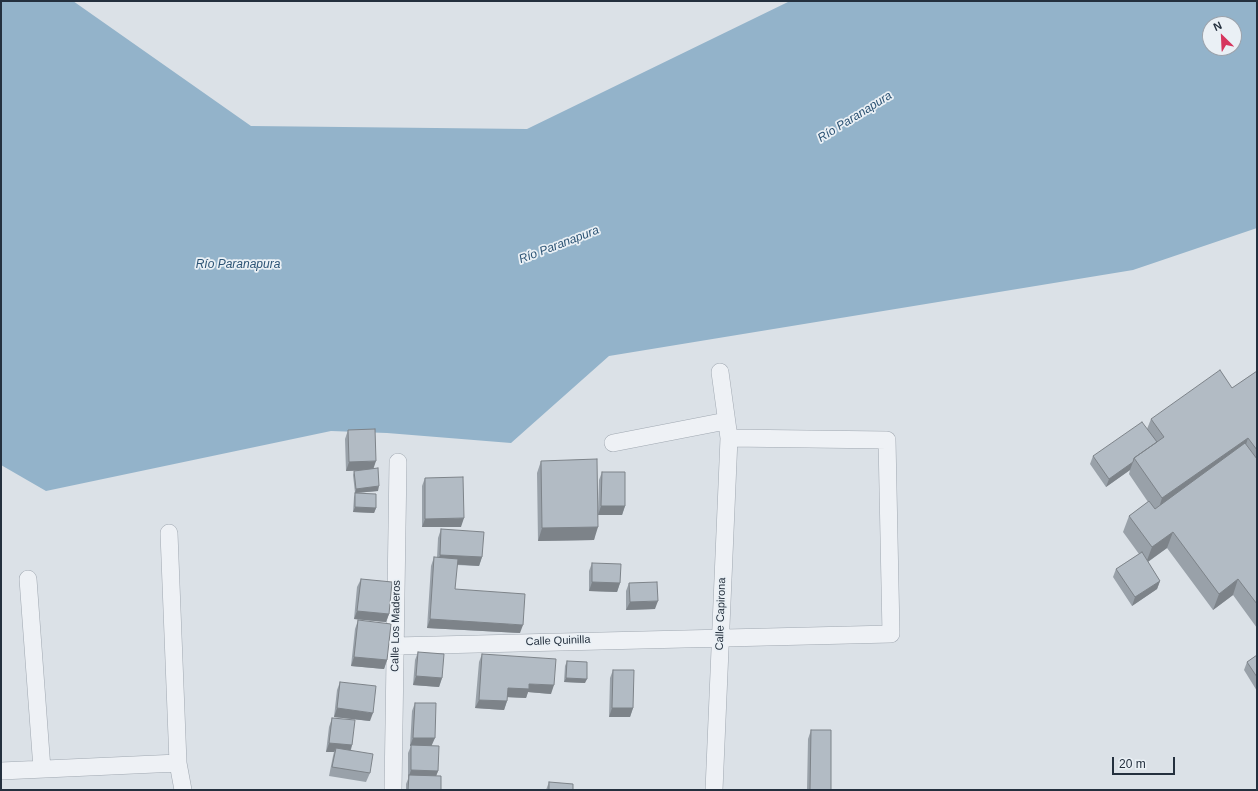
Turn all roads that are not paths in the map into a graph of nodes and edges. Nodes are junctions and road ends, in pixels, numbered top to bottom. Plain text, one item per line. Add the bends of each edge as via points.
1 (720, 372) dead end
2 (726, 420) junction
3 (729, 438) junction
4 (613, 443) dead end
5 (398, 462) dead end
6 (169, 533) dead end
7 (28, 579) dead end
8 (720, 637) junction
9 (395, 646) junction
10 (178, 763) junction
11 (42, 769) junction
12 (1, 771) edge
13 (183, 790) edge
14 (393, 790) edge
15 (714, 790) edge

1 - 2 street, Calle Capirona
2 - 3 street, Calle Capirona
2 - 4 street
3 - 8 street, Calle Capirona
3 - 8 street, Calle Quinilla via 887,440 891,634
5 - 9 street, Calle Los Maderos
6 - 10 street
7 - 11 street
8 - 9 street, Calle Quinilla
8 - 15 street, Calle Capirona
9 - 14 street, Calle Los Maderos
10 - 11 street
10 - 13 street
11 - 12 street

